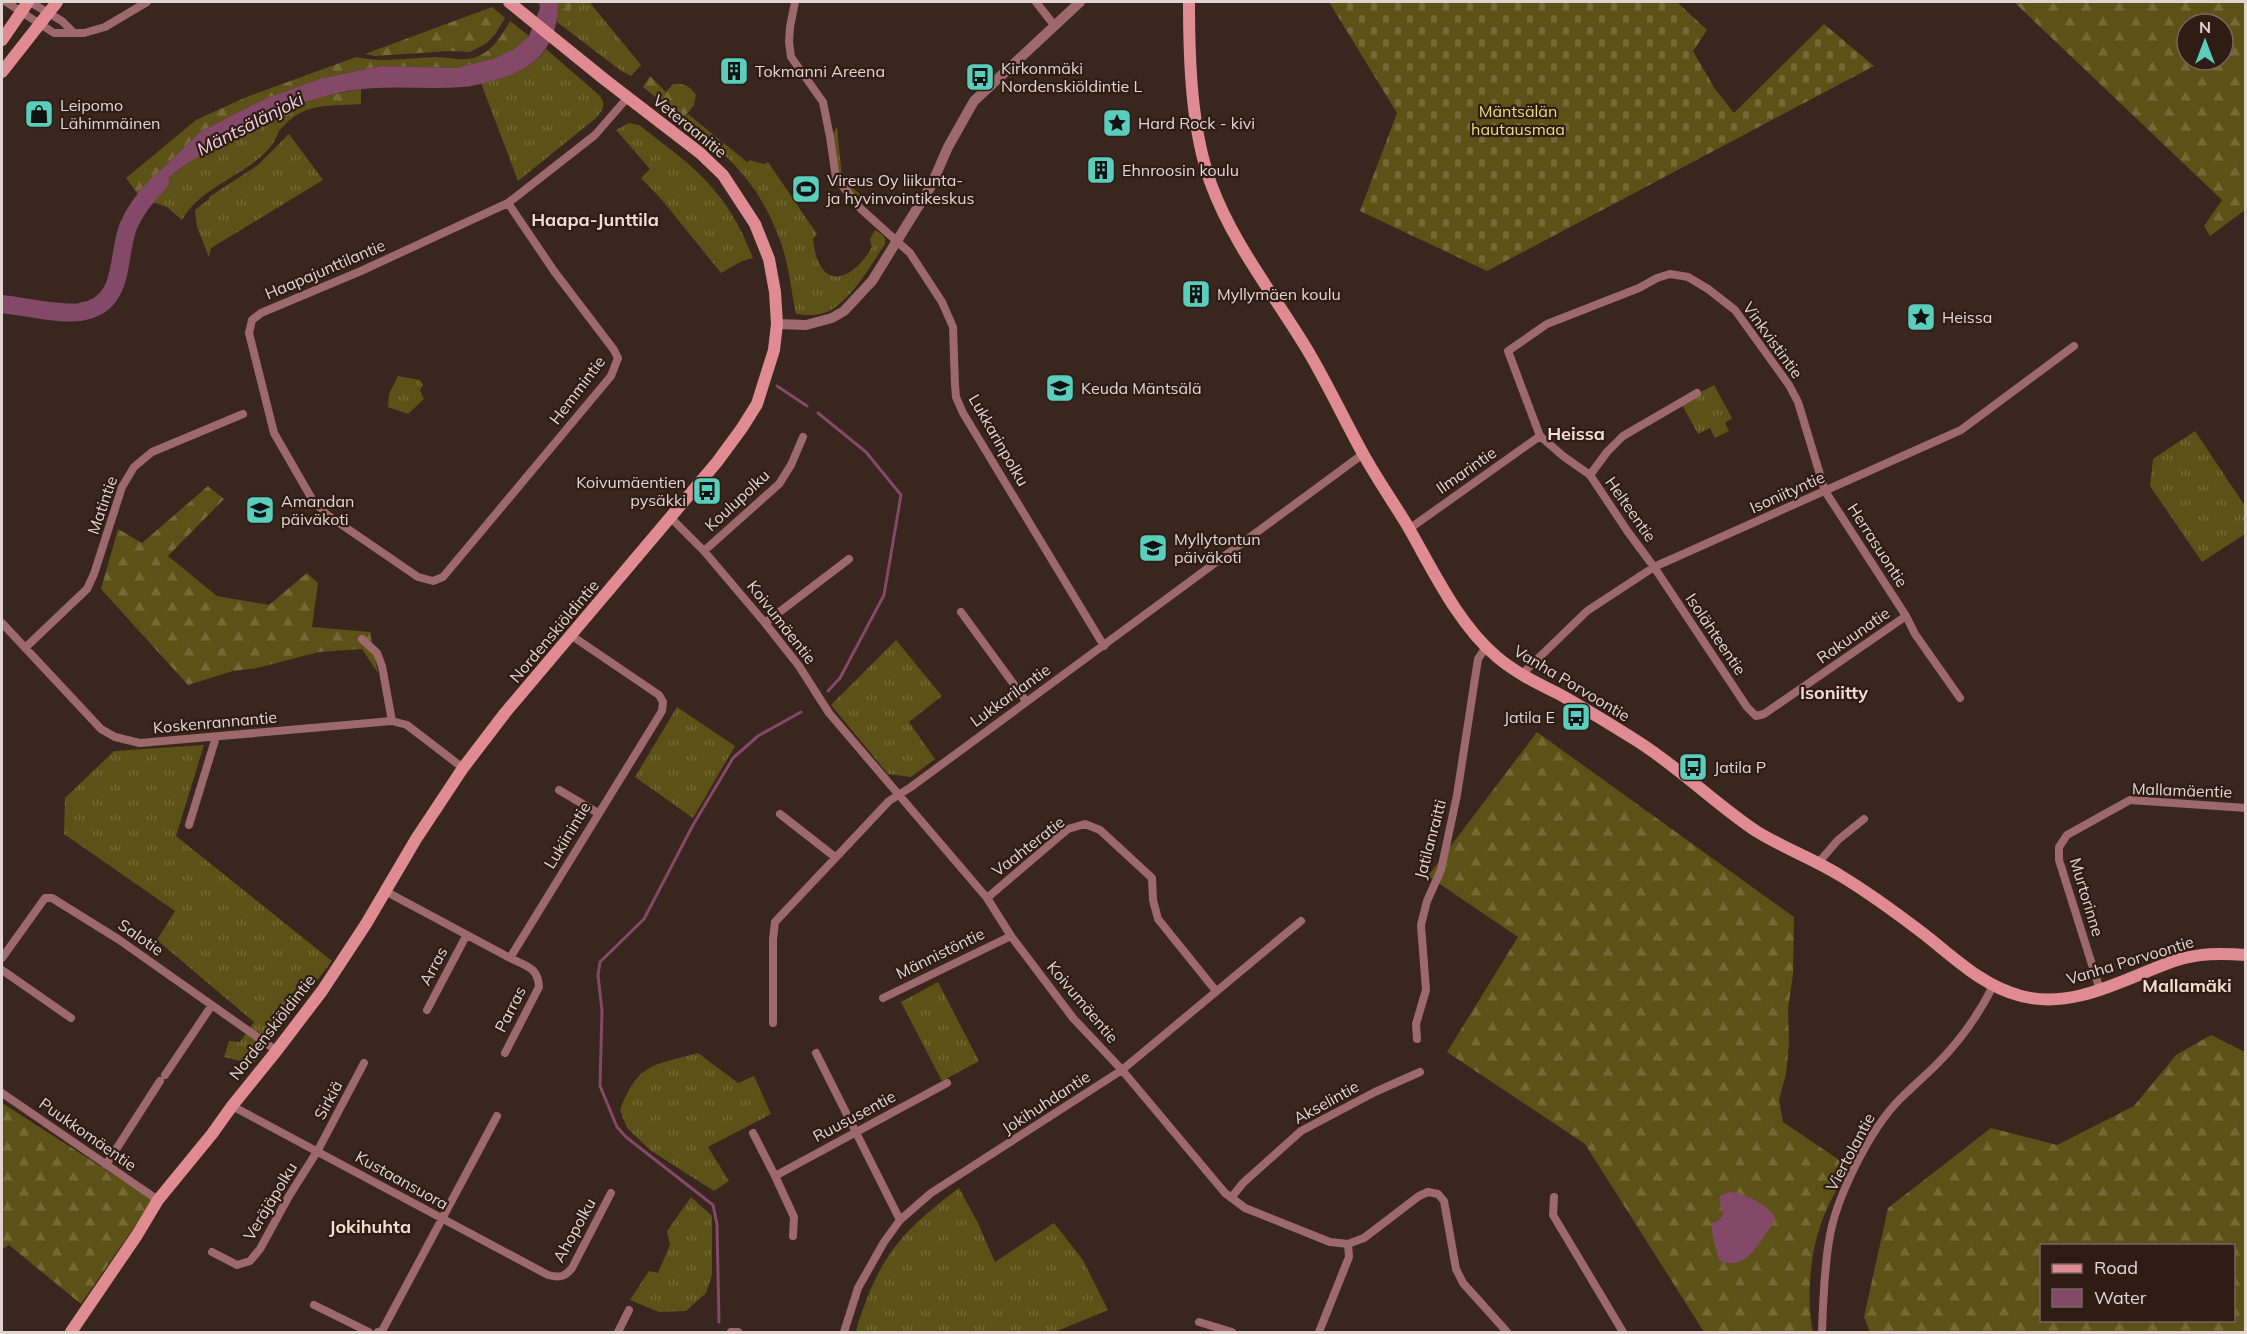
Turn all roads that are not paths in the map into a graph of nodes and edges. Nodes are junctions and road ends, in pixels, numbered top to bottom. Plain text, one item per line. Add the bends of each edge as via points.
1 (6, 2) edge
2 (57, 2) edge
3 (147, 2) edge
4 (509, 2) edge
5 (795, 2) edge
6 (1036, 2) edge
7 (1080, 2) edge
8 (1189, 2) edge
9 (26, 5) edge
10 (48, 12) junction
11 (40, 24) junction
12 (1054, 25) junction
13 (73, 32) junction
14 (2, 39) edge
15 (2, 72) edge
16 (628, 97) junction
17 (508, 203) junction
18 (898, 241) junction
19 (777, 324) junction
20 (2074, 346) dead end
21 (1508, 351) joint
22 (1697, 393) dead end
23 (243, 414) dead end
24 (1540, 436) junction
25 (802, 437) dead end
26 (1363, 454) junction
27 (1590, 475) junction
28 (1825, 492) junction
29 (670, 517) junction
30 (1408, 528) junction
31 (705, 551) junction
32 (849, 559) dead end
33 (1654, 567) junction
34 (433, 581) joint
35 (961, 612) dead end
36 (1906, 616) junction
37 (2, 623) edge
38 (765, 623) junction
39 (572, 636) junction
40 (362, 639) dead end
41 (1104, 646) junction
42 (1486, 647) junction
43 (25, 648) junction
44 (1521, 675) junction
45 (1960, 698) dead end
46 (1026, 701) junction
47 (1756, 716) joint
48 (392, 721) junction
49 (216, 737) junction
50 (463, 768) junction
51 (559, 790) dead end
52 (897, 795) junction
53 (2246, 808) edge
54 (598, 813) junction
55 (780, 814) dead end
56 (1864, 819) dead end
57 (189, 825) dead end
58 (2060, 847) joint
59 (835, 857) junction
60 (1819, 862) junction
61 (385, 891) junction
62 (987, 898) junction
63 (1301, 921) dead end
64 (466, 936) junction
65 (1011, 936) junction
66 (2246, 955) edge
67 (2, 958) edge
68 (510, 958) junction
69 (2, 970) edge
70 (1993, 986) junction
71 (2100, 990) junction
72 (1216, 991) junction
73 (884, 998) dead end
74 (212, 1005) junction
75 (427, 1010) dead end
76 (71, 1018) dead end
77 (773, 1023) dead end
78 (1417, 1039) dead end
79 (277, 1051) junction
80 (505, 1053) dead end
81 (816, 1053) dead end
82 (364, 1063) dead end
83 (1122, 1070) junction
84 (1420, 1072) dead end
85 (947, 1083) dead end
86 (2, 1093) edge
87 (232, 1106) junction
88 (497, 1116) dead end
89 (753, 1133) dead end
90 (855, 1133) junction
91 (318, 1150) junction
92 (106, 1165) junction
93 (775, 1176) junction
94 (611, 1193) dead end
95 (1554, 1197) dead end
96 (1231, 1198) junction
97 (158, 1200) junction
98 (442, 1219) junction
99 (900, 1220) junction
100 (793, 1236) dead end
101 (1348, 1244) junction
102 (212, 1252) dead end
103 (558, 1278) joint
104 (314, 1305) dead end
105 (629, 1310) dead end
106 (1199, 1322) dead end
107 (71, 1332) edge
108 (369, 1332) edge
109 (378, 1332) edge
110 (618, 1332) edge
111 (731, 1332) edge
112 (738, 1332) edge
113 (844, 1332) edge
114 (1232, 1332) edge
115 (1319, 1332) edge
116 (1507, 1332) edge
117 (1623, 1332) edge
118 (1822, 1332) edge

1 - 9 street
2 - 10 main road
3 - 13 street via 96,31
4 - 16 main road, Veteraanitie
5 - 18 street, Lukkarinpolku via 789,42 791,57 823,102 836,178 861,209
6 - 12 street
7 - 12 street
8 - 26 main road, Vanha Porvoontie via 1195,105 1209,180 1234,232 1309,353
9 - 10 street
9 - 11 street
9 - 14 main road
10 - 11 main road
10 - 13 street
11 - 13 street via 54,33
11 - 15 main road
12 - 18 street via 974,100
16 - 17 street, Haapajunttilantie via 595,135
16 - 19 main road, Veteraanitie via 700,153 723,175 742,202 769,259
17 - 34 street, Hemmintie via 618,358 611,376 443,577
17 - 34 street, Haapajunttilantie via 261,313 250,327 274,433 312,499 326,514 418,577
18 - 19 street via 872,282 844,310 818,323
18 - 41 street, Lukkarinpolku via 920,267 949,314 956,397 963,413
19 - 29 main road, Nordenskiöldintie via 774,350 757,404 717,462
20 - 28 street, Isoniityntie via 1961,430
21 - 24 street, Helteentie
21 - 28 street, Vinkvistintie via 1547,324 1657,278 1670,274 1688,277 1735,310 1789,385 1798,402
22 - 27 street via 1623,436
23 - 43 street, Matintie via 140,460 122,487 87,589
24 - 27 street, Helteentie
24 - 30 street, Ilmarintie
25 - 31 street, Koulupolku via 779,484
26 - 30 main road, Vanha Porvoontie
26 - 41 street, Lukkarilantie
27 - 33 street, Helteentie
28 - 33 street, Isoniityntie
28 - 36 street, Herrasuontie
29 - 31 street, Koivumäentie
29 - 39 main road, Nordenskiöldintie
30 - 42 main road, Vanha Porvoontie via 1465,622
31 - 38 street, Koivumäentie
32 - 38 street
33 - 44 street, Isoniityntie via 1587,611
33 - 47 street, Isolähteentie
35 - 46 street
36 - 45 street, Herrasuontie
36 - 47 street, Rakuunatie
37 - 43 street, Koskenrannantie
38 - 52 street, Koivumäentie via 829,713
39 - 50 main road, Nordenskiöldintie via 505,712
39 - 54 street, Lukiinintie via 651,689 663,702 662,711
40 - 48 street via 377,653 382,666
41 - 46 street, Lukkarilantie
42 - 44 main road, Vanha Porvoontie
42 - 78 street, Jatilanraitti via 1478,659 1460,783 1441,870 1421,925 1426,990 1416,1024
43 - 49 street, Koskenrannantie via 101,729 115,737 140,743
44 - 60 main road, Vanha Porvoontie via 1637,741 1760,834
46 - 52 street, Lukkarilantie
48 - 49 street, Koskenrannantie
48 - 50 street via 407,725
49 - 57 street
50 - 61 main road, Nordenskiöldintie
51 - 54 street
52 - 59 street, Lukkarilantie
52 - 62 street, Koivumäentie
53 - 58 street, Mallamäentie via 2130,800 2067,836
54 - 68 street, Lukiinintie
55 - 59 street
56 - 60 street
58 - 71 street, Murtorinne via 2059,860
59 - 77 street, Lukkarilantie via 775,922
60 - 70 main road, Vanha Porvoontie
61 - 64 street
61 - 79 main road, Nordenskiöldintie via 322,991
62 - 65 street, Koivumäentie
62 - 72 street, Vaahteratie via 1068,829 1086,824 1101,830 1152,878 1158,920
63 - 72 street, Jokihuhdantie
64 - 68 street
64 - 75 street, Arras
65 - 73 street, Männistöntie
65 - 83 street, Koivumäentie via 1073,1018
66 - 71 main road, Vanha Porvoontie via 2215,952 2177,960
67 - 74 street, Salotie via 45,898 52,897
68 - 80 street, Parras via 533,969 539,987
69 - 76 street
70 - 71 main road, Vanha Porvoontie via 2041,1000
70 - 118 street, Viertolantie via 1945,1055 1882,1121 1854,1168 1829,1239
72 - 83 street, Jokihuhdantie
74 - 79 street, Salotie
74 - 92 street
79 - 87 main road, Nordenskiöldintie
81 - 90 street
82 - 91 street, Sirkiä
83 - 96 street, Koivumäentie
83 - 99 street, Jokihuhdantie via 931,1193
84 - 96 street, Akselintie via 1301,1131
85 - 90 street, Ruususentie
86 - 92 street, Puukkomäentie
87 - 91 street, Kustaansuora
87 - 97 main road, Nordenskiöldintie
88 - 98 street
89 - 93 street
90 - 93 street, Ruususentie
90 - 99 street
91 - 98 street, Kustaansuora
91 - 102 street, Veräjäpolku via 250,1261 237,1265
92 - 97 street, Puukkomäentie
93 - 100 street via 794,1217
94 - 103 street, Ahopolku via 572,1268
95 - 117 street via 1553,1215
96 - 101 street, Koivumäentie via 1245,1208 1330,1242
97 - 107 main road, Nordenskiöldintie
98 - 103 street, Kustaansuora
98 - 109 street
99 - 113 street, Jokihuhdantie via 858,1288
101 - 115 street via 1349,1257
101 - 116 street via 1364,1238 1419,1196 1428,1192 1438,1194 1444,1201 1456,1269 1463,1283
104 - 108 street
105 - 110 street
106 - 114 street
111 - 112 street

